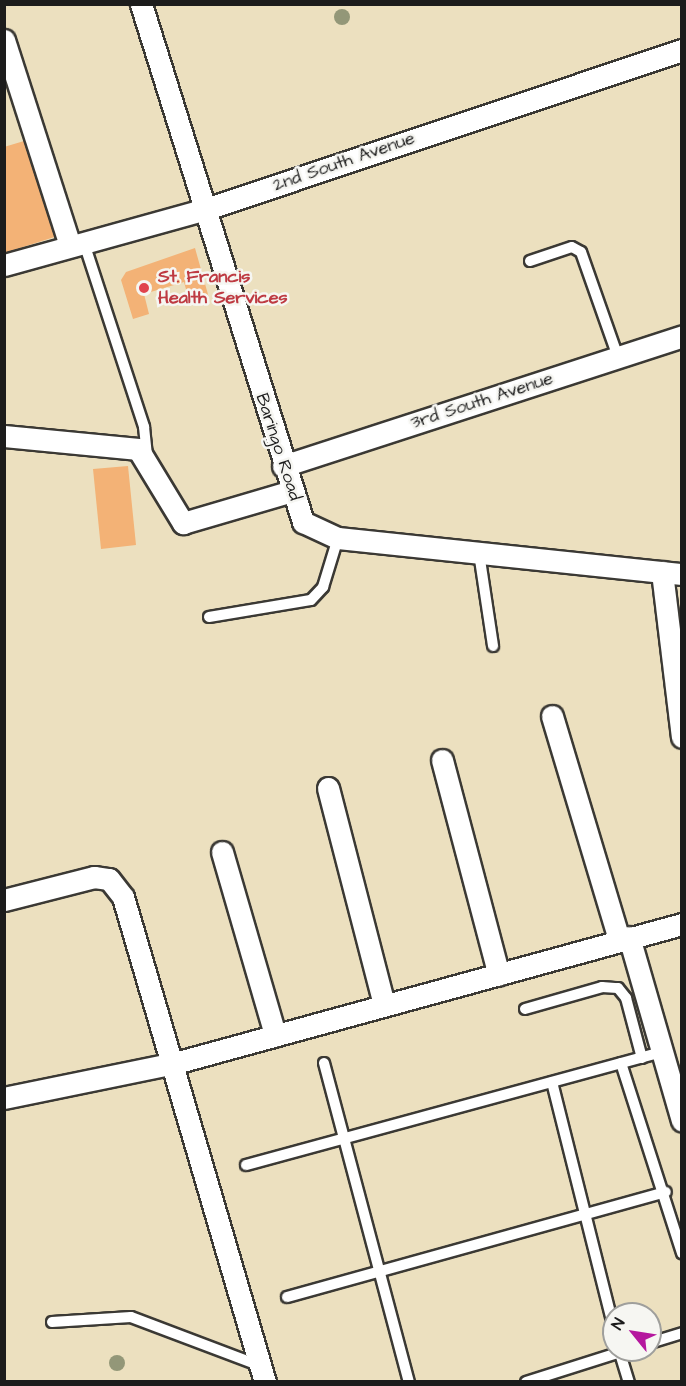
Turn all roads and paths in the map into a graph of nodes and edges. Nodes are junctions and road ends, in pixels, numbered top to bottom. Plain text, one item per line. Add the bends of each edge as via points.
1 (141, 4) edge
2 (4, 40) edge
3 (681, 50) edge
4 (206, 209) junction
5 (77, 245) junction
6 (530, 261) dead end
7 (4, 265) edge
8 (681, 336) edge
9 (618, 357) junction
10 (4, 436) edge
11 (148, 460) junction
12 (283, 466) junction
13 (292, 491) junction
14 (338, 538) junction
15 (479, 553) junction
16 (672, 573) edge
17 (209, 617) dead end
18 (493, 646) dead end
19 (552, 716) dead end
20 (681, 737) edge
21 (442, 760) dead end
22 (328, 788) dead end
23 (222, 852) dead end
24 (4, 900) edge
25 (681, 924) edge
26 (624, 938) junction
27 (499, 975) junction
28 (384, 1005) junction
29 (525, 1009) dead end
30 (275, 1035) junction
31 (652, 1055) junction
32 (175, 1063) junction
33 (324, 1063) dead end
34 (621, 1063) junction
35 (552, 1082) junction
36 (4, 1098) edge
37 (681, 1121) edge
38 (345, 1140) junction
39 (246, 1165) dead end
40 (666, 1192) junction
41 (587, 1216) junction
42 (681, 1253) edge
43 (378, 1272) junction
44 (287, 1297) dead end
45 (608, 1302) edge
46 (52, 1322) dead end
47 (681, 1333) edge
48 (662, 1339) edge
49 (602, 1357) edge
50 (624, 1362) edge
51 (263, 1374) edge
52 (409, 1382) edge
53 (526, 1382) edge
54 (629, 1382) edge

1 - 4 street, Baringo Road
2 - 5 street
3 - 4 street, 2nd South Avenue
4 - 5 street, 2nd South Avenue
4 - 12 street, Baringo Road
5 - 7 street, 2nd South Avenue
5 - 11 lane via 144,427
6 - 9 lane via 572,247 581,252
8 - 9 street, 3rd South Avenue
9 - 12 street, 3rd South Avenue
10 - 11 street via 118,444 138,449
11 - 13 street via 173,514 183,523
12 - 13 street, Baringo Road
13 - 14 street, Baringo Road via 303,522
14 - 15 street, Baringo Road
14 - 17 lane via 322,587 311,600
15 - 16 street, Baringo Road
15 - 18 lane
16 - 20 street
19 - 26 street
21 - 27 street
22 - 28 street
23 - 30 street
24 - 32 street via 94,877 109,879 123,897
25 - 26 street
26 - 27 street
26 - 31 street
27 - 28 street
28 - 30 street
29 - 31 lane via 602,987 618,988
30 - 32 street
31 - 34 lane
31 - 37 street
32 - 36 street
32 - 51 street
33 - 38 lane
34 - 35 lane
34 - 40 lane
35 - 38 lane
35 - 41 lane
38 - 39 lane
38 - 43 lane
40 - 41 lane
40 - 42 lane
41 - 43 lane
41 - 45 lane
43 - 44 lane
43 - 52 lane
46 - 51 lane via 131,1317
47 - 48 lane
49 - 53 lane
50 - 54 lane

